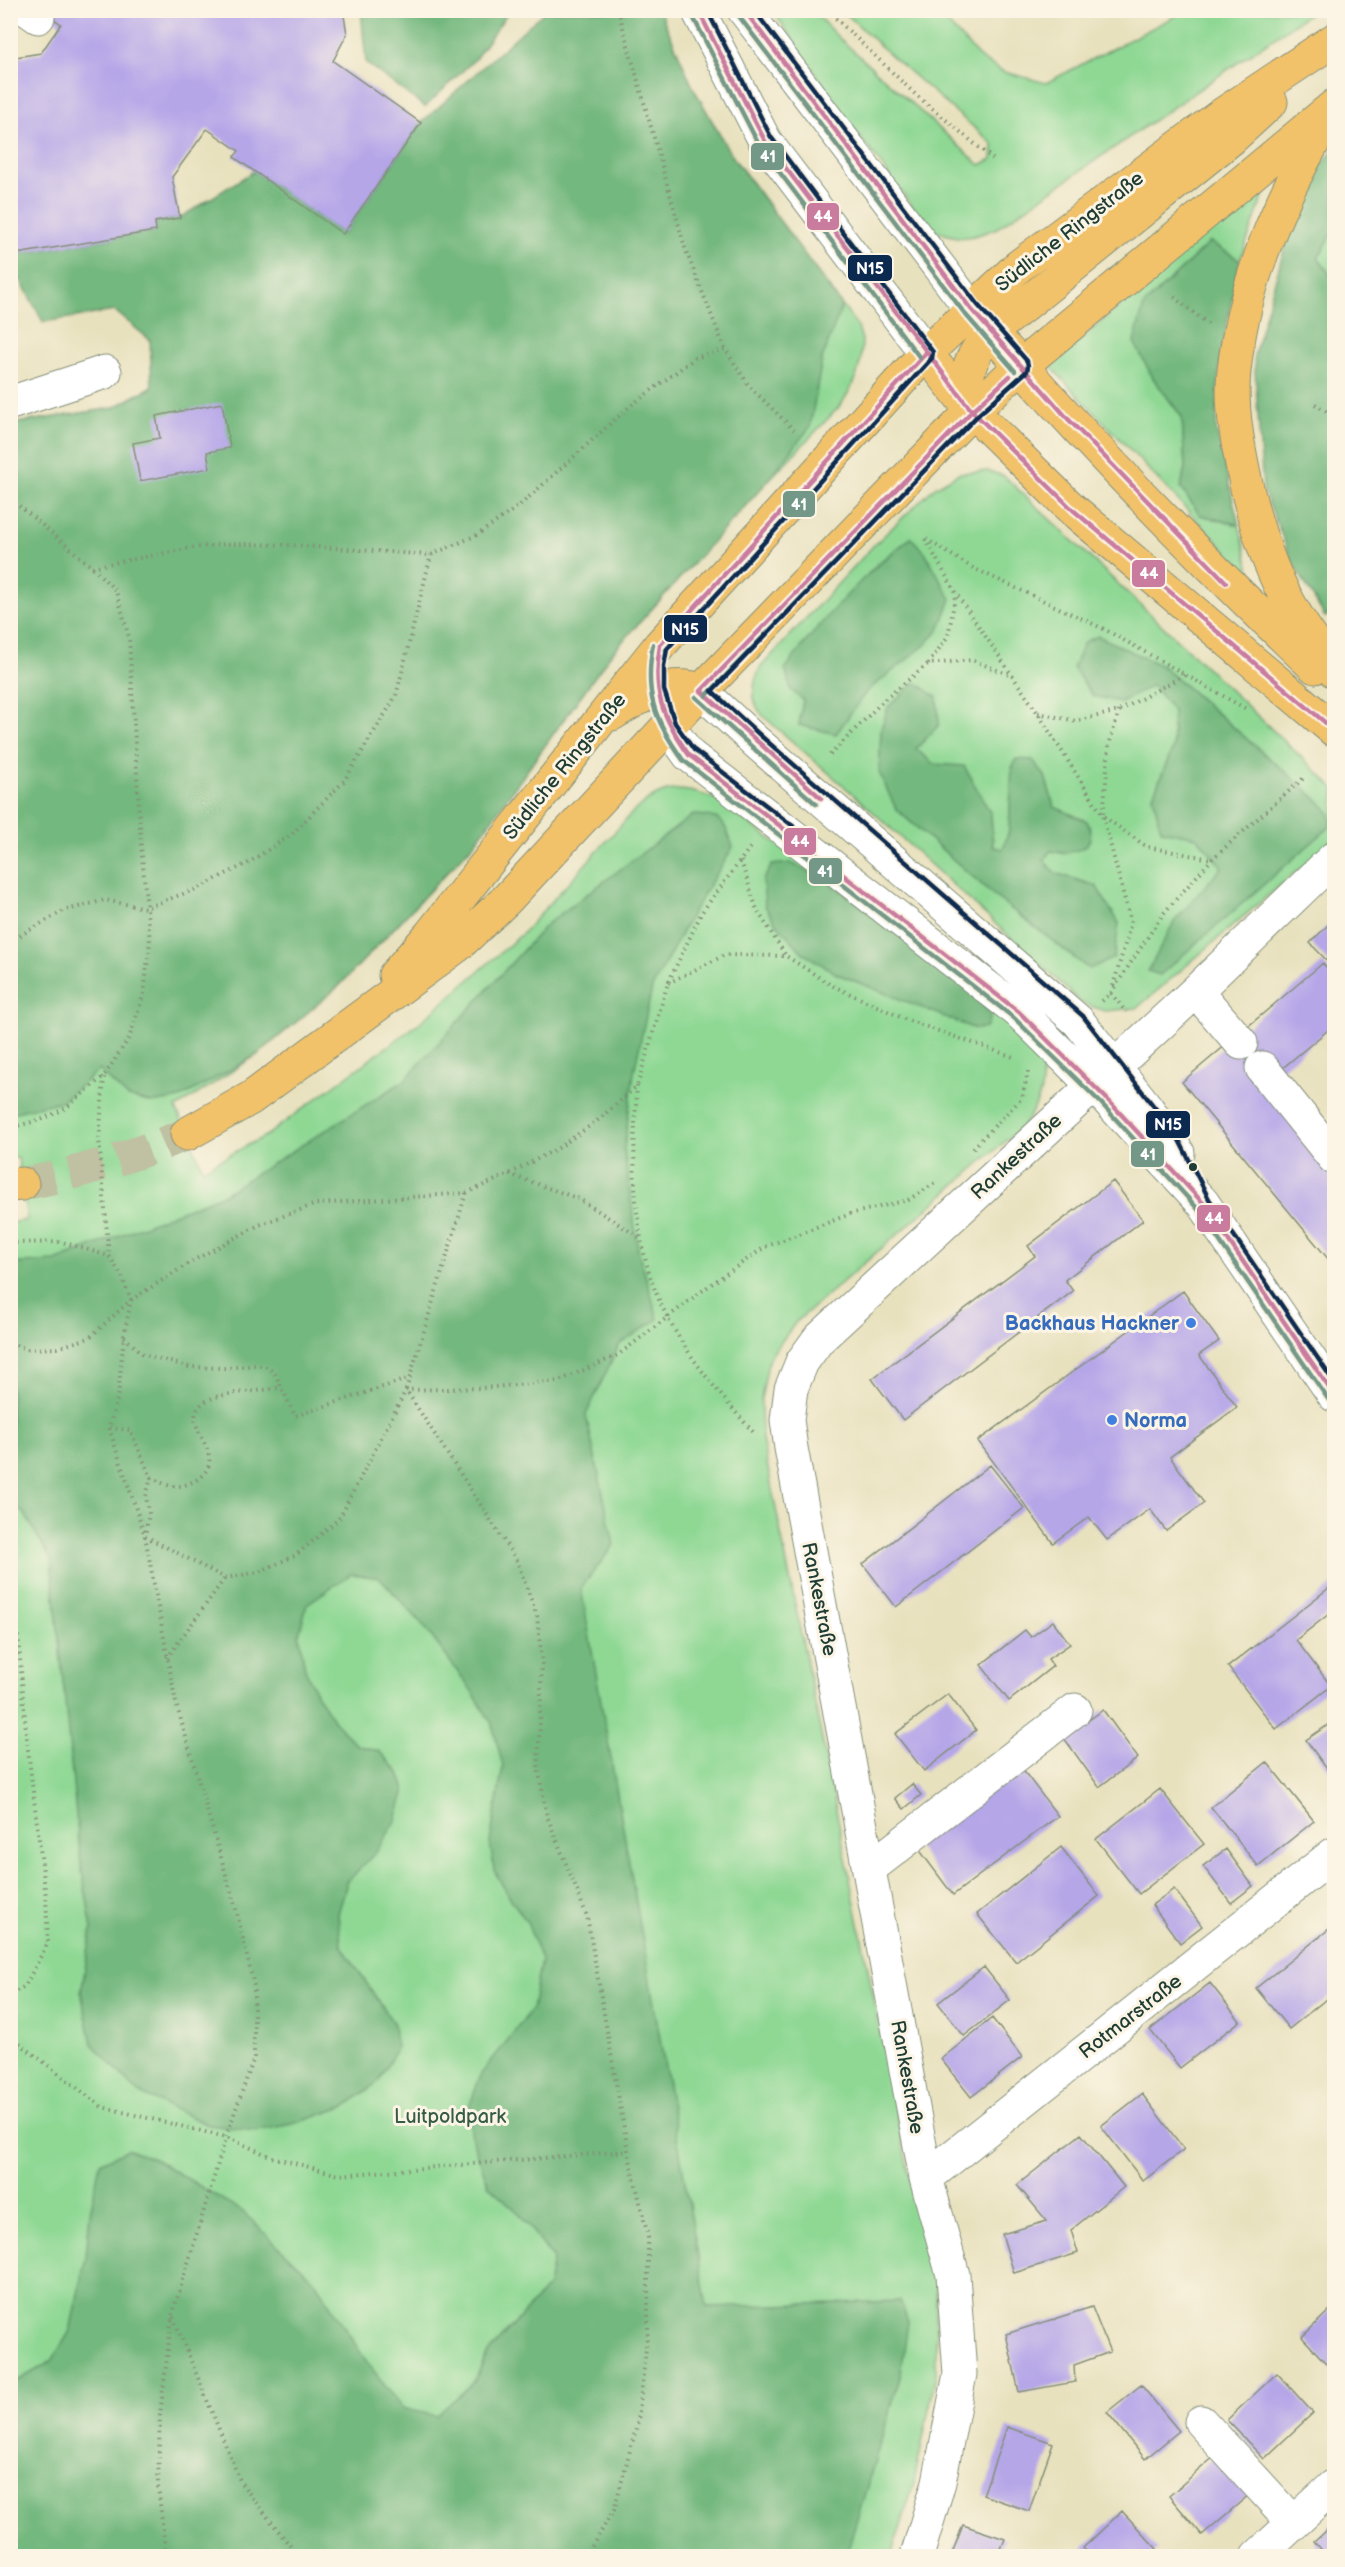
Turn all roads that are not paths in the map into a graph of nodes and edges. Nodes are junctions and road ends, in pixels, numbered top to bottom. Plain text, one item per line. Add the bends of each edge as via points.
1 (698, 10) edge
2 (744, 10) edge
3 (1335, 42) edge
4 (1335, 106) edge
5 (981, 320) junction
6 (926, 352) junction
7 (1021, 366) junction
8 (105, 372) dead end
9 (10, 403) edge
10 (972, 411) junction
11 (660, 645) junction
12 (1335, 671) edge
13 (1335, 685) edge
14 (657, 691) junction
15 (701, 691) junction
16 (600, 722) junction
17 (668, 726) junction
18 (1335, 730) edge
19 (689, 755) junction
20 (623, 776) junction
21 (1335, 858) edge
22 (1196, 991) junction
23 (342, 1030) junction
24 (1241, 1043) dead end
25 (1262, 1068) dead end
26 (1103, 1075) junction
27 (187, 1134) tunnel mouth
28 (1335, 1158) edge
29 (1323, 1356) edge
30 (1335, 1395) edge
31 (1075, 1710) dead end
32 (1335, 1854) edge
33 (870, 1868) junction
34 (927, 2178) junction
35 (1201, 2422) dead end
36 (1335, 2486) edge
37 (1294, 2523) junction
38 (916, 2556) edge
39 (1258, 2556) edge

1 - 6 street via 765,141
2 - 5 street
3 - 5 main road, Südliche Ringstraße via 1211,123 1019,267
4 - 7 main road, Südliche Ringstraße
4 - 12 main road via 1278,209 1247,296 1234,373 1237,443 1254,518 1295,614
5 - 6 main road, Südliche Ringstraße
5 - 7 main road
5 - 10 main road via 966,391
6 - 10 main road
6 - 11 main road, Südliche Ringstraße
7 - 10 main road, Südliche Ringstraße
7 - 13 main road via 1212,569
8 - 9 street
10 - 15 main road, Südliche Ringstraße
10 - 18 main road via 1073,510
11 - 14 main road
11 - 16 main road, Südliche Ringstraße
14 - 15 main road via 689,685
14 - 16 main road
14 - 17 main road
15 - 17 main road, Südliche Ringstraße
15 - 26 street via 1078,1022
16 - 23 main road, Südliche Ringstraße via 430,935
17 - 19 street
17 - 20 main road, Südliche Ringstraße
19 - 20 street via 649,759
19 - 26 street
20 - 23 main road, Südliche Ringstraße via 458,946
21 - 22 street, Rankestraße
22 - 24 street
22 - 26 street, Rankestraße
23 - 27 main road, Südliche Ringstraße via 250,1098
25 - 28 street
26 - 29 street via 1171,1140 1203,1203
26 - 33 street, Rankestraße via 818,1340 802,1362 791,1389 787,1420 791,1448
29 - 30 street
31 - 33 street
32 - 34 street, Rotmarstraße
33 - 34 street, Rankestraße
34 - 38 street, Rankestraße via 953,2275 960,2374 939,2482
35 - 37 street
36 - 37 street
37 - 39 street

